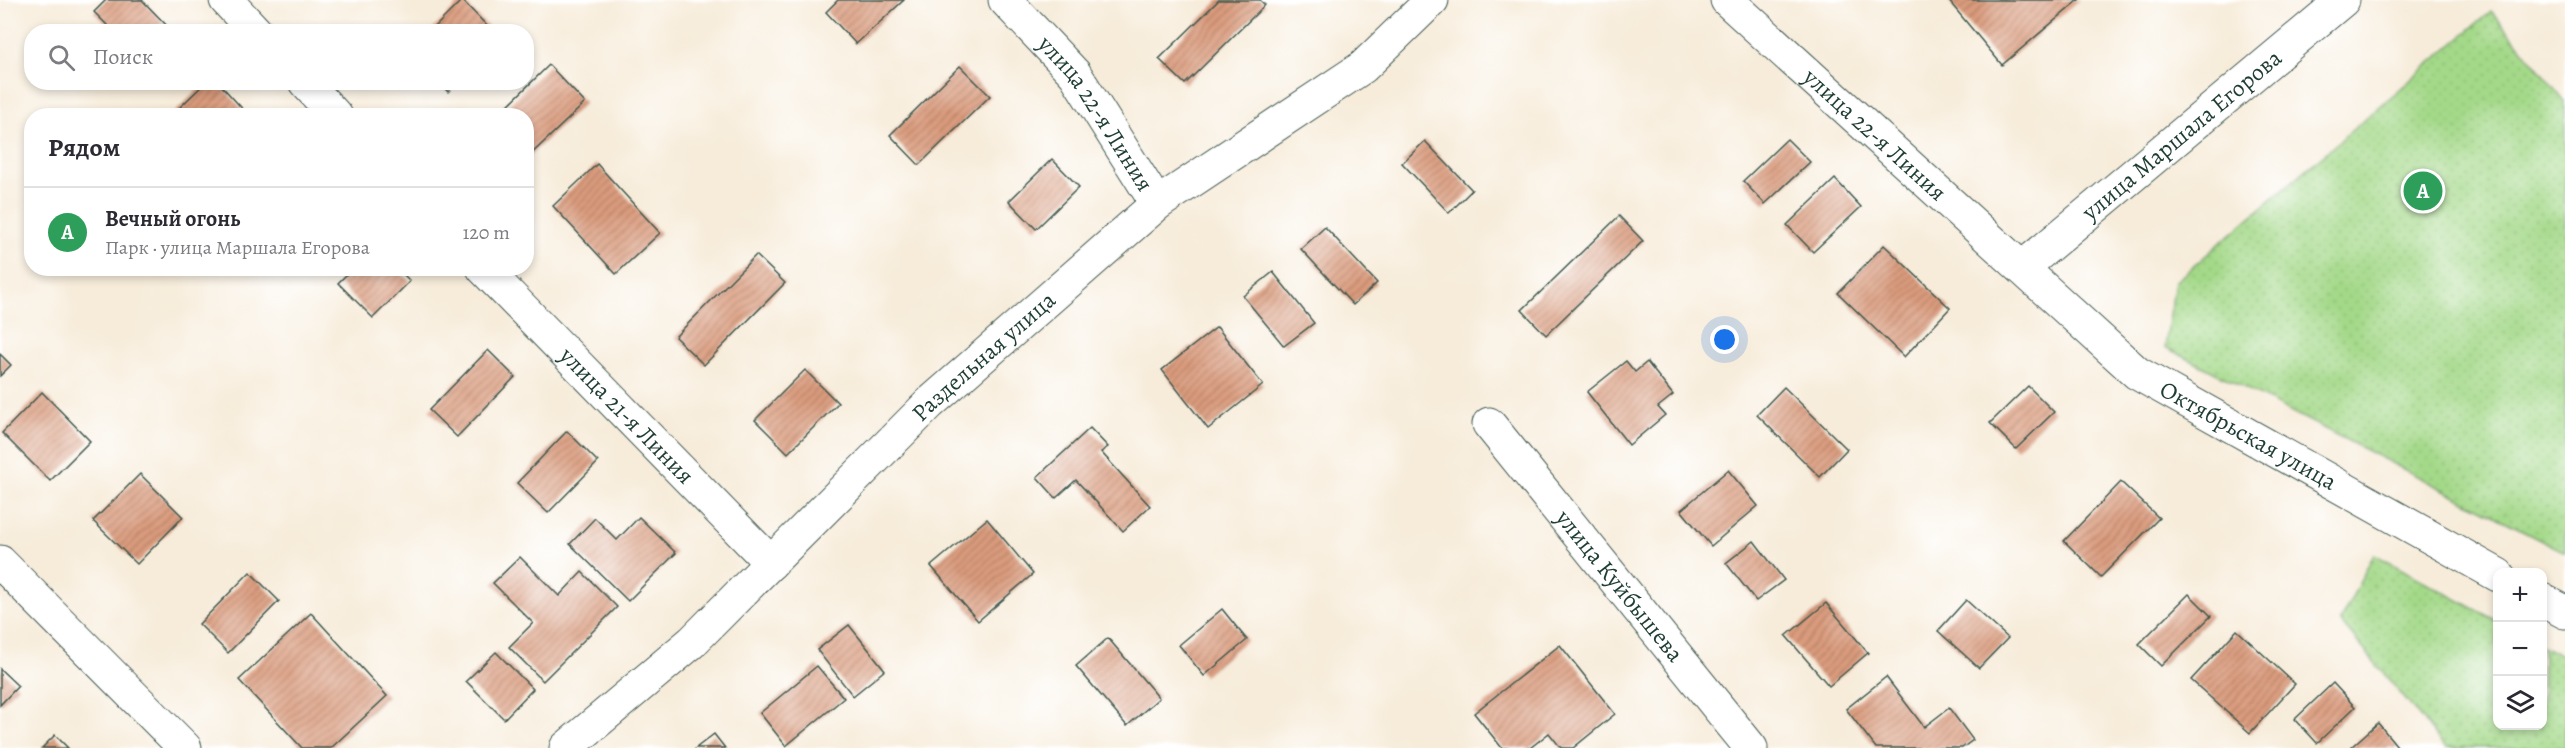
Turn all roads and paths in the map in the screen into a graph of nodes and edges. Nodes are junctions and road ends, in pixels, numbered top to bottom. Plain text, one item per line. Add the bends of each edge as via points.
1 (226, 0) edge
2 (1005, 0) edge
3 (1432, 0) edge
4 (1727, 0) edge
5 (2343, 0) edge
6 (248, 24) edge
7 (312, 90) edge
8 (329, 108) edge
9 (1157, 204) junction
10 (2022, 268) junction
11 (491, 276) edge
12 (1489, 424) dead end
13 (0, 562) edge
14 (771, 563) junction
15 (2493, 572) edge
16 (2547, 603) edge
17 (2565, 612) edge
18 (570, 746) edge
19 (185, 748) edge
20 (1751, 748) edge

1 - 6 street
2 - 9 street, улица 22-я Линия via 1076,74
3 - 9 street, Раздельная улица via 1363,67
4 - 10 street, улица 22-я Линия
5 - 10 street, улица Маршала Егорова
7 - 8 street
9 - 14 street, Раздельная улица via 930,403
10 - 15 street, Октябрьская улица via 2137,372
11 - 14 street, улица 21-я Линия
12 - 20 street, улица Куйбышева
13 - 19 street
14 - 18 street, Раздельная улица via 692,642
16 - 17 street

